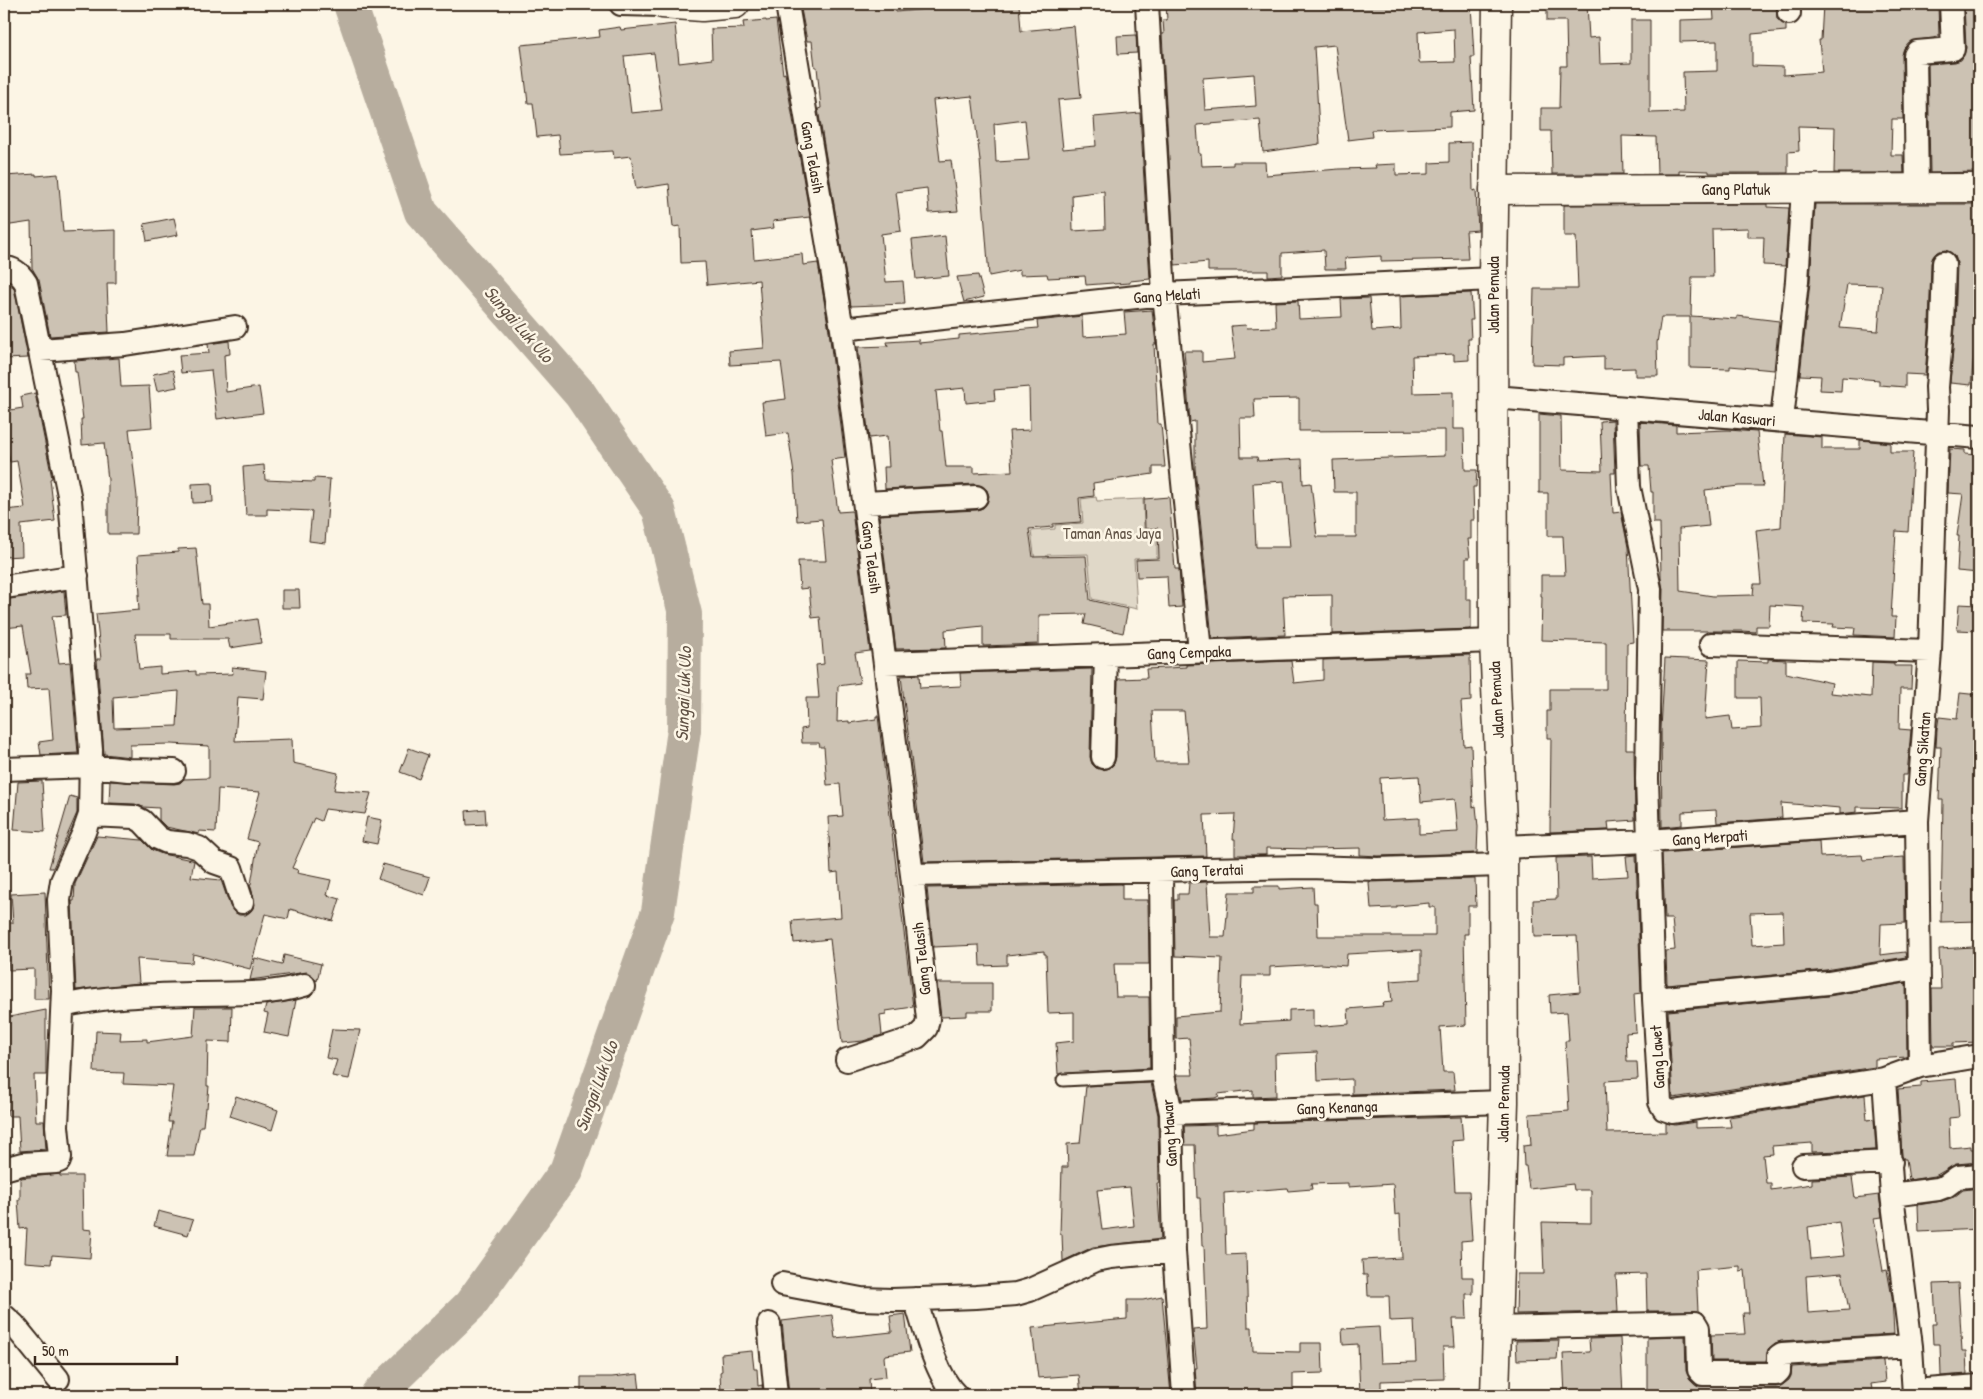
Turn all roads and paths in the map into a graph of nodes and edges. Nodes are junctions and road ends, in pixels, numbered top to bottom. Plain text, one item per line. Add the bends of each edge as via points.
1 (621, 4) edge
2 (662, 4) edge
3 (735, 4) edge
4 (787, 4) edge
5 (1147, 4) edge
6 (1497, 4) edge
7 (1951, 4) edge
8 (1979, 188) edge
9 (1803, 189) junction
10 (1917, 189) junction
11 (1494, 190) junction
12 (1944, 263) dead end
13 (4, 268) edge
14 (1493, 280) junction
15 (1164, 294) junction
16 (235, 327) dead end
17 (842, 329) junction
18 (40, 350) junction
19 (1494, 397) junction
20 (1626, 408) junction
21 (1782, 420) junction
22 (1937, 433) junction
23 (1979, 437) edge
24 (976, 497) dead end
25 (865, 503) junction
26 (77, 576) junction
27 (4, 587) edge
28 (1494, 641) junction
29 (1711, 644) dead end
30 (1200, 651) junction
31 (1930, 651) junction
32 (1106, 655) junction
33 (885, 663) junction
34 (1103, 757) dead end
35 (91, 766) junction
36 (4, 769) edge
37 (174, 771) dead end
38 (90, 815) junction
39 (1917, 822) junction
40 (1649, 841) junction
41 (1502, 856) junction
42 (1161, 871) junction
43 (912, 874) junction
44 (242, 902) dead end
45 (1919, 968) junction
46 (304, 985) dead end
47 (1654, 998) junction
48 (63, 1006) junction
49 (1979, 1056) edge
50 (847, 1060) dead end
51 (1920, 1066) junction
52 (1163, 1075) junction
53 (1063, 1080) dead end
54 (1884, 1080) junction
55 (1504, 1102) junction
56 (1170, 1113) junction
57 (1891, 1162) junction
58 (1803, 1166) dead end
59 (4, 1169) edge
60 (1979, 1174) edge
61 (1892, 1195) junction
62 (1174, 1251) junction
63 (782, 1284) dead end
64 (915, 1299) junction
65 (4, 1316) edge
66 (769, 1324) dead end
67 (1497, 1328) junction
68 (1911, 1346) junction
69 (58, 1379) dead end
70 (1979, 1386) edge
71 (1914, 1393) edge
72 (776, 1395) edge
73 (956, 1395) edge
74 (1184, 1395) edge
75 (1496, 1395) edge

1 - 2 street
2 - 3 main road via 702,7
4 - 17 street, Gang Telasih
5 - 15 street
6 - 11 main road, Jalan Pemuda
7 - 10 street via 1953,49 1917,52 1915,55
8 - 10 main road, Gang Platuk
9 - 10 main road, Gang Platuk
9 - 11 main road, Gang Platuk
9 - 21 street
11 - 14 main road, Jalan Pemuda
12 - 22 street, Gang Sikatan
13 - 18 street via 20,275 26,284
14 - 15 street, Gang Melati
14 - 19 main road, Jalan Pemuda
15 - 17 street, Gang Melati
15 - 30 street
16 - 18 street via 125,344
17 - 25 street, Gang Telasih
18 - 26 street via 70,500
19 - 20 street, Jalan Kaswari
19 - 28 main road, Jalan Pemuda
20 - 21 street, Jalan Kaswari
20 - 40 street, Gang Lawet via 1629,487 1650,589
21 - 22 street, Jalan Kaswari
22 - 23 street, Jalan Kaswari
22 - 31 street, Gang Sikatan
24 - 25 street
25 - 33 street, Gang Telasih
26 - 27 street
26 - 35 street
28 - 30 street, Gang Cempaka
28 - 41 main road, Jalan Pemuda
29 - 31 street
30 - 32 street, Gang Cempaka
31 - 39 street, Gang Sikatan
32 - 33 street, Gang Cempaka
32 - 34 street
33 - 43 street, Gang Telasih
35 - 36 street
35 - 37 street
35 - 38 street
38 - 44 street via 134,817 142,820 158,838 199,848 214,862 231,868
38 - 48 street via 62,881 59,900
39 - 40 street, Gang Merpati
39 - 45 street, Gang Sikatan
40 - 41 street, Gang Merpati
40 - 47 street, Gang Lawet
41 - 42 street, Gang Teratai via 1378,869 1308,867
41 - 55 main road, Jalan Pemuda
42 - 43 street, Gang Teratai
42 - 52 street, Gang Mawar
43 - 50 street, Gang Telasih via 928,1019 926,1028 917,1037
45 - 47 street via 1828,983
45 - 51 street, Gang Sikatan
46 - 48 street via 262,994 120,997 84,1000
47 - 54 street, Gang Lawet via 1660,1102 1664,1109 1673,1112
48 - 59 street via 57,1126 59,1160
49 - 51 street
51 - 54 street
52 - 53 lane
52 - 56 street, Gang Mawar
54 - 57 street
55 - 56 street, Gang Kenanga
55 - 67 main road, Jalan Pemuda
56 - 62 street, Gang Mawar
57 - 58 street
57 - 61 street
60 - 61 street via 1958,1177 1938,1189
61 - 68 street
62 - 64 street via 1096,1260 1016,1294
62 - 74 street, Gang Mawar
63 - 64 street via 862,1299
64 - 73 street via 945,1381
65 - 69 street
66 - 72 street
67 - 68 street via 1695,1323 1698,1328 1699,1370 1703,1374 1776,1374 1782,1354
67 - 75 main road, Jalan Pemuda
68 - 71 street
70 - 71 street

